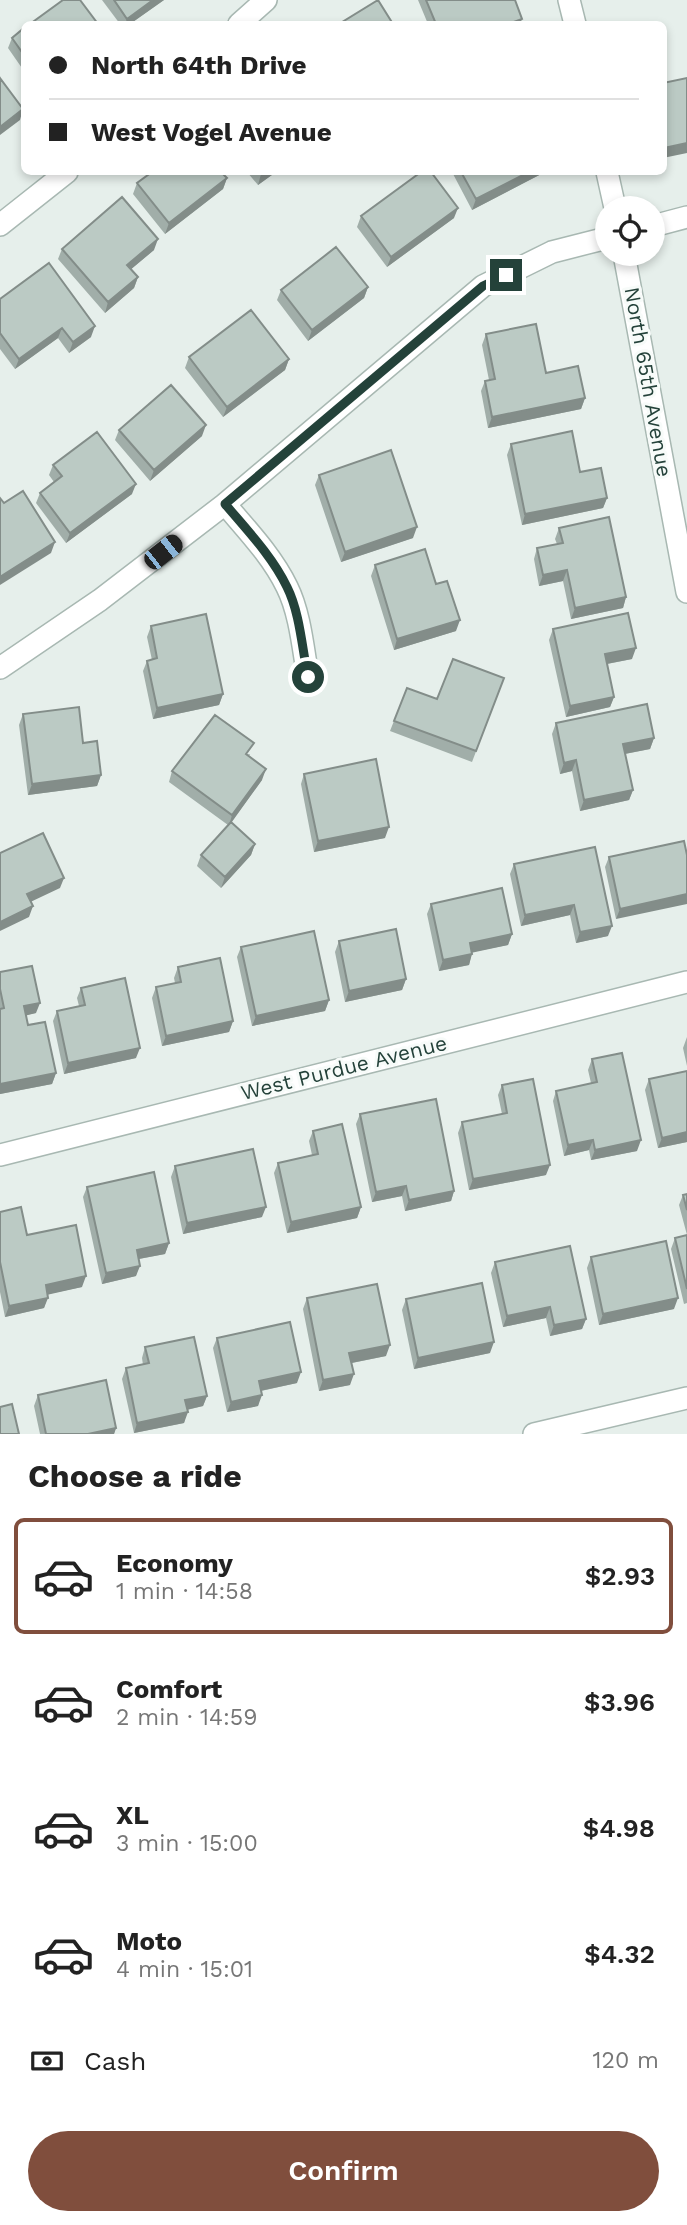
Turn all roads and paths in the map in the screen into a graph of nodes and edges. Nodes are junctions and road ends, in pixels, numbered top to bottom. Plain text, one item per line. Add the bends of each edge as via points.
1 (266, 0) edge
2 (569, 0) edge
3 (242, 21) edge
4 (574, 21) edge
5 (63, 175) edge
6 (608, 175) edge
7 (612, 196) edge
8 (687, 217) edge
9 (665, 223) edge
10 (0, 225) edge
11 (595, 241) edge
12 (626, 266) edge
13 (225, 504) junction
14 (686, 579) edge
15 (0, 668) edge
16 (308, 677) dead end
17 (687, 982) edge
18 (0, 1155) edge
19 (687, 1398) edge
20 (534, 1434) edge

1 - 3 street
2 - 4 street
5 - 10 street
6 - 7 street
8 - 9 street
11 - 13 street via 552,252 483,286
12 - 14 street, North 65th Avenue
13 - 15 street via 100,600
13 - 16 street via 288,589
17 - 18 street, West Purdue Avenue
19 - 20 street

